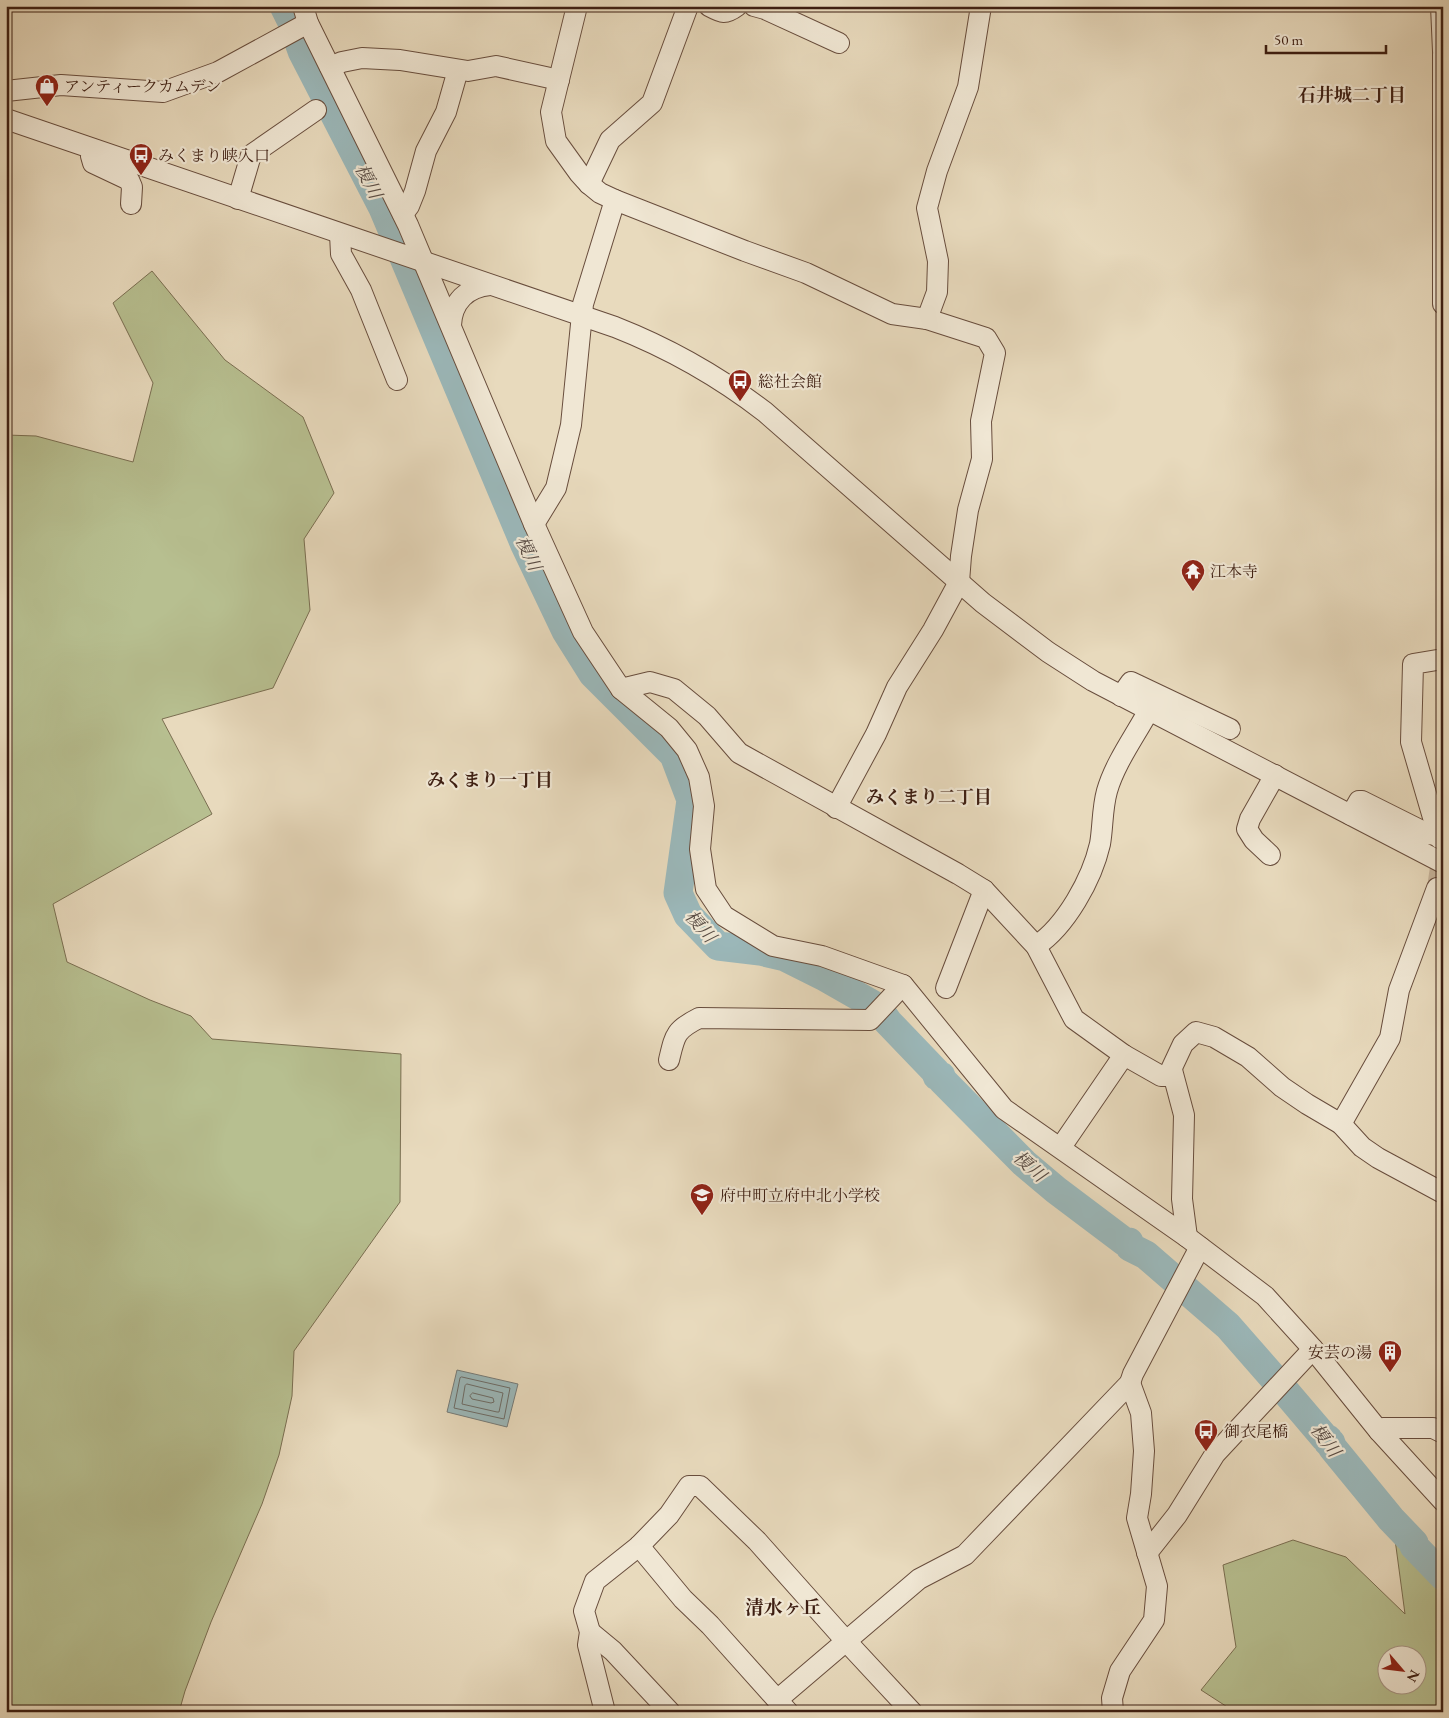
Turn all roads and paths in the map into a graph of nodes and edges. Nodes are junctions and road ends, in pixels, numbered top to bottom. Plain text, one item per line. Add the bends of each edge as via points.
1 (577, 6) edge
2 (688, 6) edge
3 (709, 6) edge
4 (737, 6) edge
5 (754, 6) edge
6 (981, 6) edge
7 (1440, 6) edge
8 (306, 15) edge
9 (839, 43) dead end
10 (1443, 46) edge
11 (330, 67) junction
12 (458, 70) junction
13 (559, 80) junction
14 (6, 90) edge
15 (316, 110) dead end
16 (6, 120) edge
17 (92, 149) junction
18 (589, 184) junction
19 (238, 199) junction
20 (615, 200) junction
21 (131, 204) dead end
22 (403, 214) junction
23 (340, 234) junction
24 (420, 261) junction
25 (490, 285) junction
26 (1443, 304) edge
27 (582, 317) junction
28 (927, 319) junction
29 (451, 325) junction
30 (397, 380) dead end
31 (534, 524) junction
32 (959, 582) junction
33 (1443, 659) edge
34 (621, 689) junction
35 (1121, 696) junction
36 (1149, 710) junction
37 (1230, 729) dead end
38 (1275, 775) junction
39 (836, 808) junction
40 (1351, 815) junction
41 (1270, 855) dead end
42 (1443, 863) edge
43 (1437, 888) tunnel mouth
44 (984, 890) junction
45 (1036, 946) junction
46 (903, 985) junction
47 (946, 988) dead end
48 (1124, 1055) junction
49 (669, 1060) dead end
50 (1172, 1070) junction
51 (1341, 1124) junction
52 (1061, 1147) junction
53 (1443, 1193) edge
54 (1193, 1242) junction
55 (1313, 1349) junction
56 (1130, 1383) junction
57 (1379, 1431) junction
58 (1443, 1433) edge
59 (1443, 1501) edge
60 (639, 1546) junction
61 (1147, 1553) junction
62 (590, 1632) junction
63 (846, 1641) junction
64 (782, 1706) edge
65 (605, 1712) edge
66 (670, 1712) edge
67 (912, 1712) edge
68 (1112, 1712) edge

1 - 13 street
2 - 18 street via 652,103 610,140
3 - 4 street via 721,13
5 - 9 street
6 - 28 street via 968,87 927,208 938,262 937,292
7 - 10 street
8 - 11 street
8 - 14 street via 218,72 163,92 61,85
10 - 26 street
11 - 12 street via 362,58 400,60
11 - 22 street
12 - 13 street via 496,66
12 - 22 street via 446,112 426,150 415,191
13 - 18 street via 551,112 556,141
15 - 19 street via 251,155
16 - 17 street
17 - 19 street
17 - 21 street via 93,163 129,180
18 - 20 street
19 - 23 street
20 - 27 street via 583,304
20 - 28 street via 806,273 892,314
22 - 24 street
23 - 24 street
23 - 30 street via 340,254 361,290
24 - 25 street
24 - 29 street
25 - 27 street
25 - 29 street via 475,288 462,296 453,310
27 - 31 street via 569,434 556,488
27 - 32 street via 615,327 678,355 737,391
28 - 32 street via 986,338 995,352 981,421 982,459 968,510
29 - 31 street
31 - 34 street via 583,632
32 - 35 street via 1048,652
32 - 39 street via 897,688
33 - 40 street via 1412,664 1411,742 1438,837 1362,801
34 - 39 street via 650,682 674,689 707,716 739,754
34 - 46 street via 669,728 687,750 698,777 704,806 700,849 706,889 724,916 773,946 822,956
35 - 36 street
35 - 37 street via 1131,682
36 - 38 street
36 - 45 street via 1107,791 1095,865 1057,926
38 - 40 street
38 - 41 street via 1247,829
39 - 44 street
40 - 42 street
43 - 51 street via 1398,990 1390,1038
44 - 45 street
44 - 47 street
45 - 48 street via 1074,1018
46 - 49 street via 870,1020 699,1018 676,1034
46 - 52 street via 1004,1108
48 - 50 street via 1161,1076 1168,1076
48 - 52 street
50 - 51 street via 1183,1044 1196,1032 1214,1037 1248,1057 1282,1087
50 - 54 street via 1184,1115 1182,1198
51 - 53 street via 1362,1147 1378,1158
52 - 54 street
54 - 55 street via 1265,1296
54 - 56 street
55 - 57 street
55 - 61 street via 1216,1454 1177,1515
56 - 61 street via 1141,1413 1144,1451 1137,1518
56 - 63 street via 965,1555 919,1579
57 - 58 street via 1383,1428 1433,1428
57 - 59 street
60 - 62 street via 596,1581 584,1610
60 - 63 street via 669,1515 689,1486 700,1486 757,1541
60 - 64 street via 683,1599
61 - 68 street via 1157,1586 1154,1620 1120,1671 1112,1698
62 - 65 street via 588,1645
62 - 66 street via 613,1651
63 - 64 street
63 - 67 street

